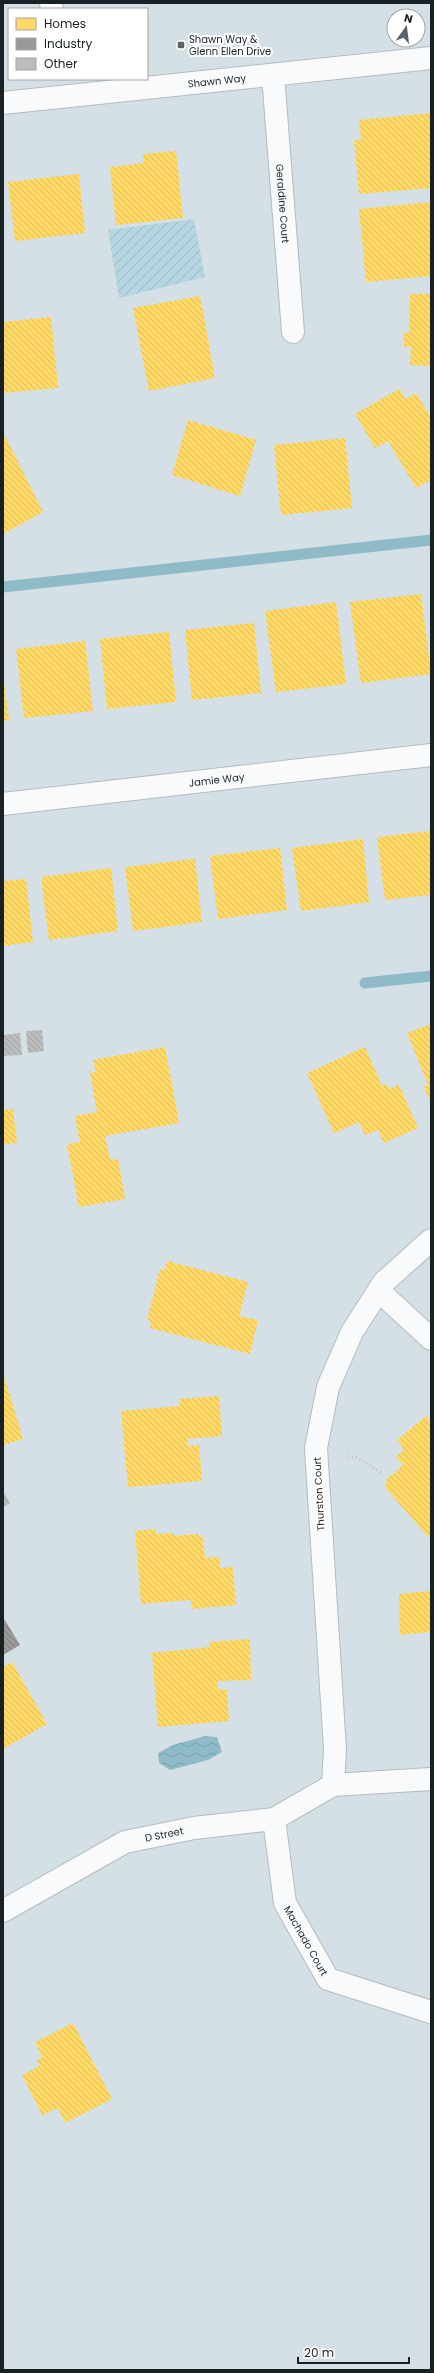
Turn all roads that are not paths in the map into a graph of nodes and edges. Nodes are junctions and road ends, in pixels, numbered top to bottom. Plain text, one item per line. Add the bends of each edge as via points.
1 (431, 58) edge
2 (273, 75) junction
3 (62, 88) edge
4 (3, 103) edge
5 (293, 332) dead end
6 (431, 756) edge
7 (3, 804) edge
8 (431, 1240) edge
9 (379, 1291) junction
10 (431, 1339) edge
11 (431, 1779) edge
12 (333, 1785) junction
13 (274, 1819) junction
14 (3, 1911) edge
15 (431, 2012) edge

1 - 2 street, Shawn Way
2 - 3 street, Shawn Way
2 - 5 street, Geraldine Court
3 - 4 street, Shawn Way
6 - 7 street, Jamie Way
8 - 9 street, Thurston Court via 384,1282
9 - 10 street
9 - 12 street, Thurston Court via 352,1332 328,1387 316,1448 335,1750
11 - 12 street
12 - 13 street, D Street
13 - 14 street, D Street via 194,1828 125,1842
13 - 15 street, Machado Court via 285,1903 328,1979

